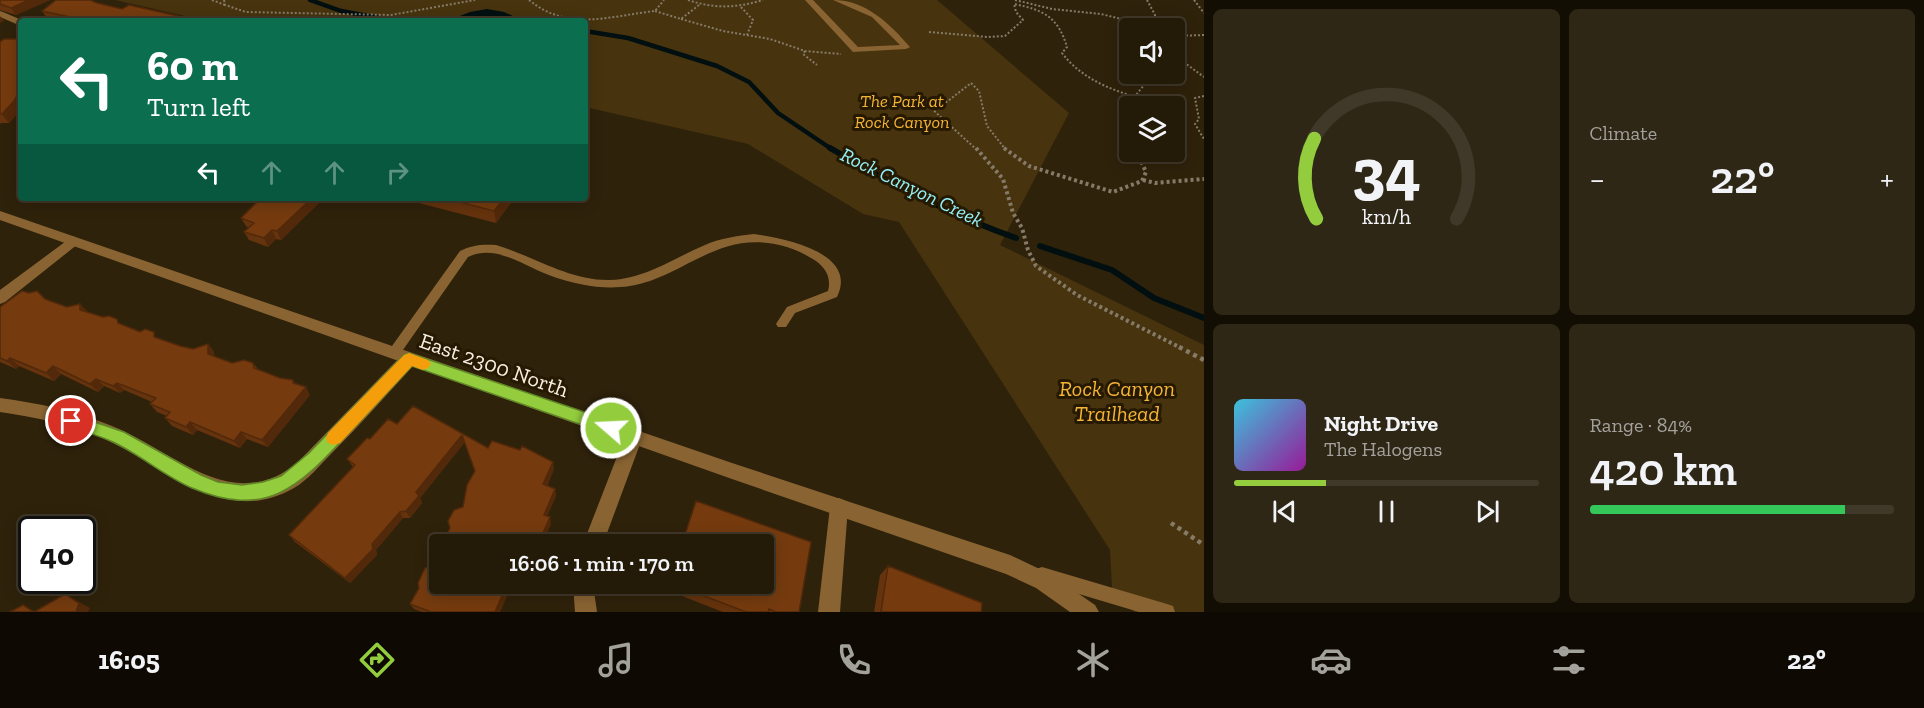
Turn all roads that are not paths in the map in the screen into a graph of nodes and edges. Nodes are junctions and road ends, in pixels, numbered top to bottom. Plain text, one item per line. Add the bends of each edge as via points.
1 (809, 0) edge
2 (837, 0) edge
3 (0, 14) edge
4 (18, 22) edge
5 (0, 215) edge
6 (73, 241) junction
7 (0, 298) edge
8 (782, 324) dead end
9 (401, 356) junction
10 (0, 405) edge
11 (634, 436) junction
12 (840, 507) junction
13 (597, 534) edge
14 (1010, 565) junction
15 (584, 594) edge
16 (586, 612) edge
17 (829, 612) edge
18 (1088, 612) edge
19 (1167, 612) edge

1 - 2 lane via 856,50 906,46 875,15
3 - 4 street
5 - 6 street, East 2300 North
6 - 7 street
6 - 9 street, East 2300 North
8 - 9 lane via 791,310 833,294 835,278 828,265 814,254 769,238 719,242 637,280 611,284 580,280 482,247 464,254 426,304
9 - 10 street via 315,459 286,482 242,493 218,490 194,480 118,437 57,417
9 - 11 street, East 2300 North
11 - 12 street, East 2300 North
11 - 13 street
12 - 14 street, East 2300 North
12 - 17 street
14 - 18 street, East 2300 North via 1043,580
14 - 19 lane
15 - 16 street

